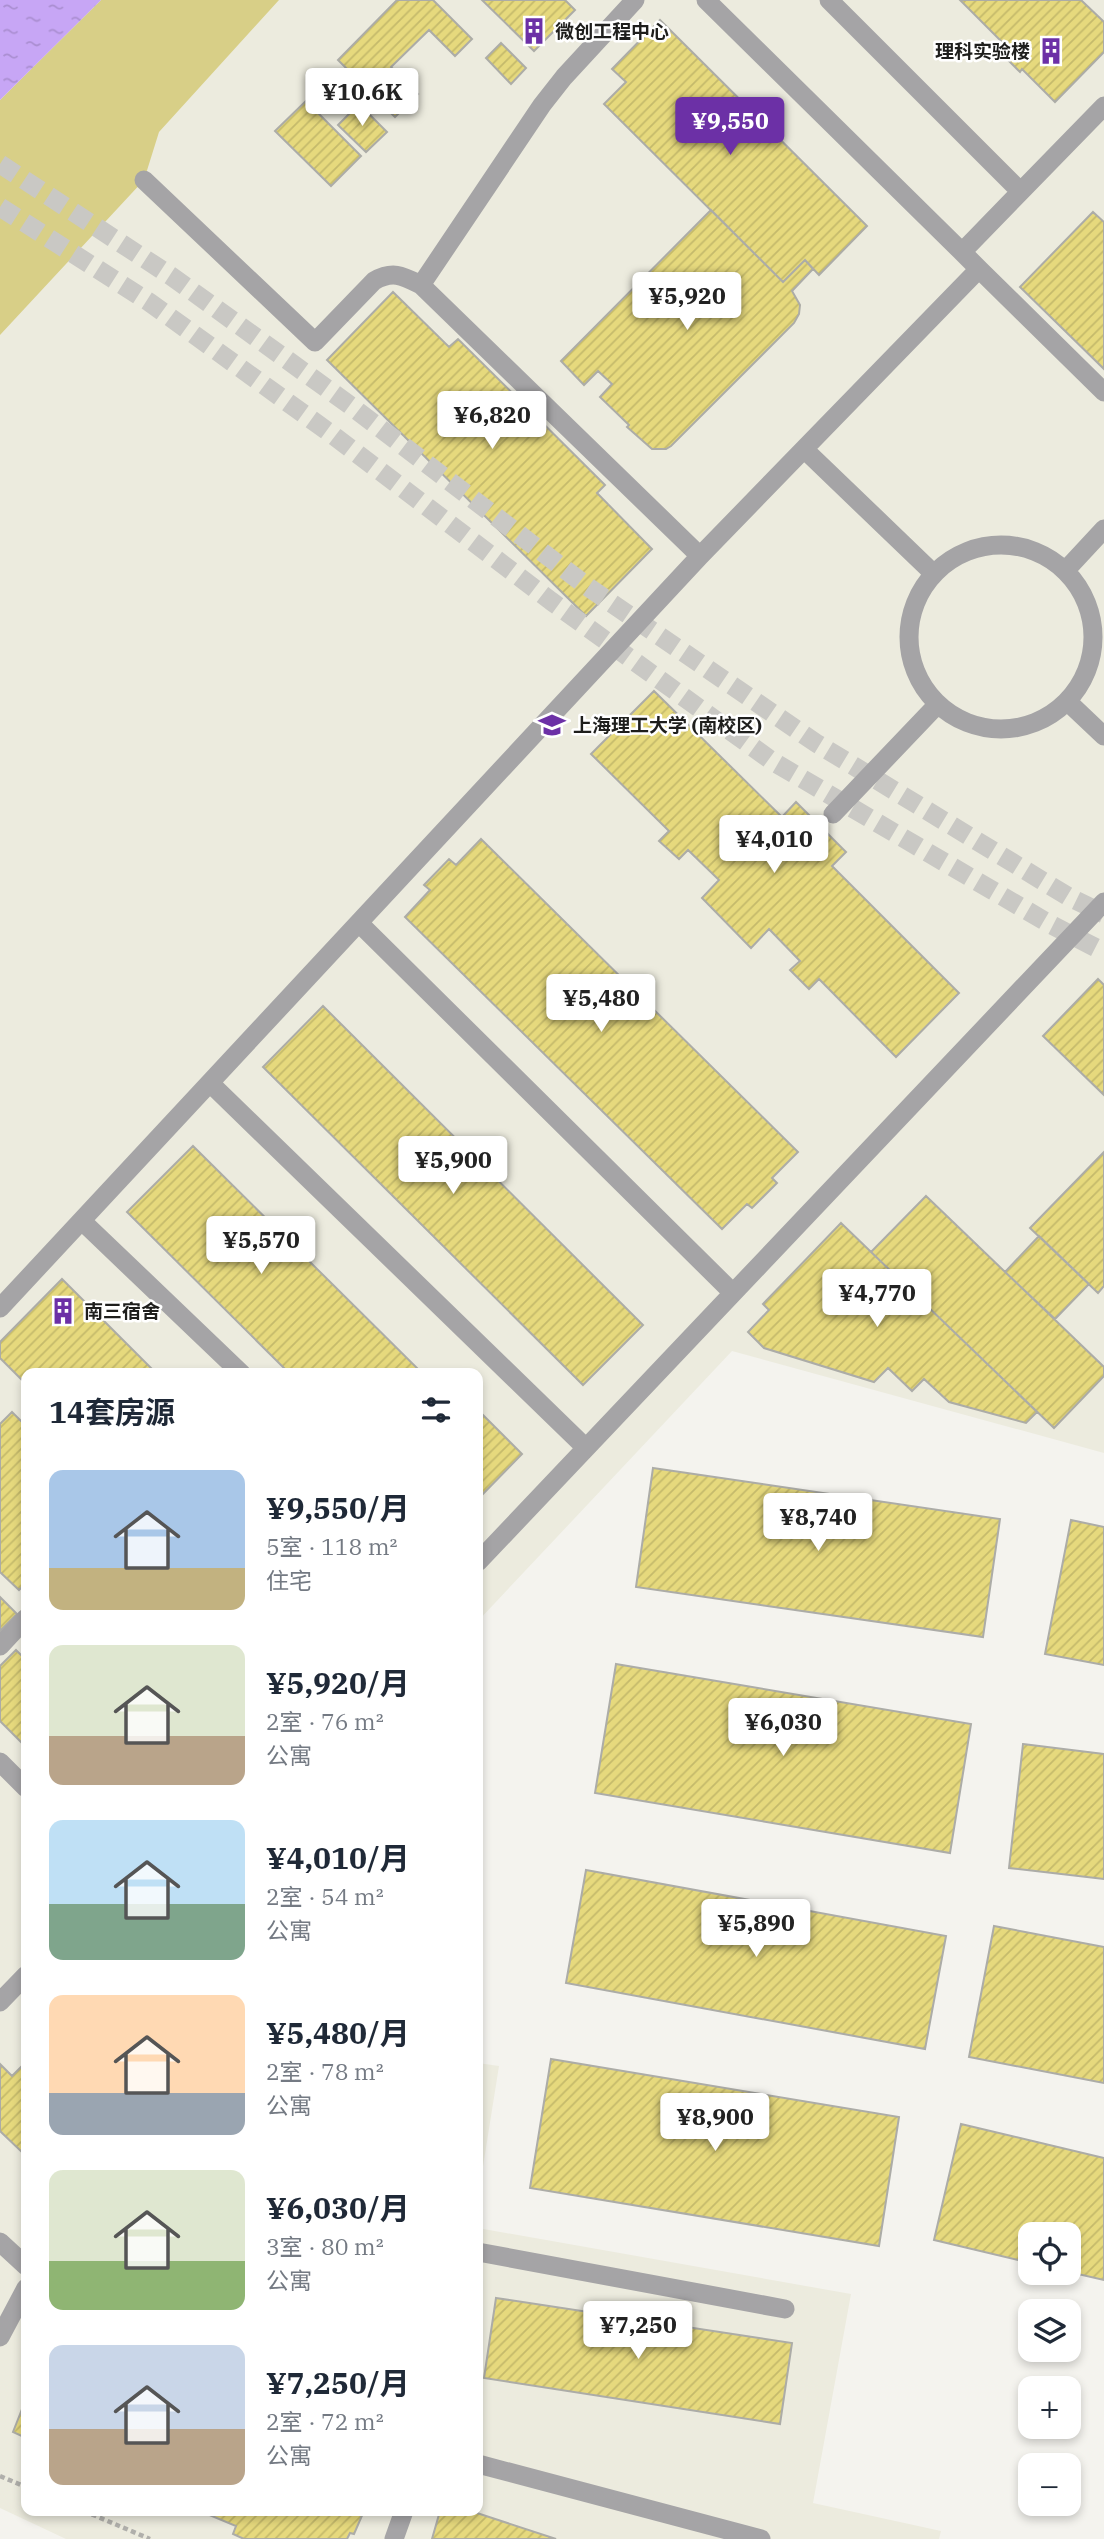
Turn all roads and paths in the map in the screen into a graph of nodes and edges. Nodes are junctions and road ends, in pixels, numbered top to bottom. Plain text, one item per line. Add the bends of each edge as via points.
1 (635, 0) edge
2 (706, 0) edge
3 (829, 0) edge
4 (1104, 106) edge
5 (144, 180) dead end
6 (1020, 191) junction
7 (962, 252) junction
8 (979, 269) junction
9 (421, 285) junction
10 (1104, 392) edge
11 (804, 449) junction
12 (1104, 530) edge
13 (700, 556) junction
14 (1065, 570) junction
15 (933, 573) junction
16 (1068, 702) junction
17 (937, 705) junction
18 (1104, 736) edge
19 (833, 814) dead end
20 (1104, 902) edge
21 (359, 923) junction
22 (210, 1083) junction
23 (82, 1221) junction
24 (733, 1293) junction
25 (0, 1308) edge
26 (236, 1368) edge
27 (586, 1448) junction
28 (483, 1557) edge
29 (21, 1623) edge
30 (0, 1646) edge
31 (0, 1762) edge
32 (21, 1783) edge
33 (21, 1980) edge
34 (0, 2002) edge
35 (0, 2242) edge
36 (483, 2253) edge
37 (21, 2261) edge
38 (21, 2297) edge
39 (785, 2309) dead end
40 (0, 2337) edge
41 (483, 2464) edge
42 (0, 2476) edge
43 (21, 2485) edge
44 (96, 2516) edge
45 (402, 2516) edge
46 (150, 2539) edge
47 (394, 2539) edge
48 (761, 2539) edge

1 - 9 lane via 541,105
2 - 7 lane
3 - 6 lane
4 - 6 lane
5 - 9 lane via 315,342 386,274
6 - 7 lane
7 - 8 lane
8 - 10 lane
8 - 11 lane
9 - 13 lane
11 - 13 lane
11 - 15 lane
12 - 14 lane
13 - 21 lane
14 - 15 lane via 1035,551 999,544 965,551
14 - 16 lane via 1085,599 1094,636 1088,670
15 - 17 lane via 914,604 907,639 916,675
16 - 17 lane via 1039,723 1003,730 967,724
16 - 18 lane
17 - 19 lane
20 - 24 lane
21 - 22 lane
21 - 24 lane
22 - 23 lane
22 - 27 lane
23 - 25 lane
23 - 26 lane
24 - 27 lane
27 - 28 lane
29 - 30 lane
31 - 32 lane
33 - 34 lane
35 - 37 lane
36 - 39 lane
38 - 40 lane
41 - 48 lane
42 - 43 path
44 - 46 path
45 - 47 lane

